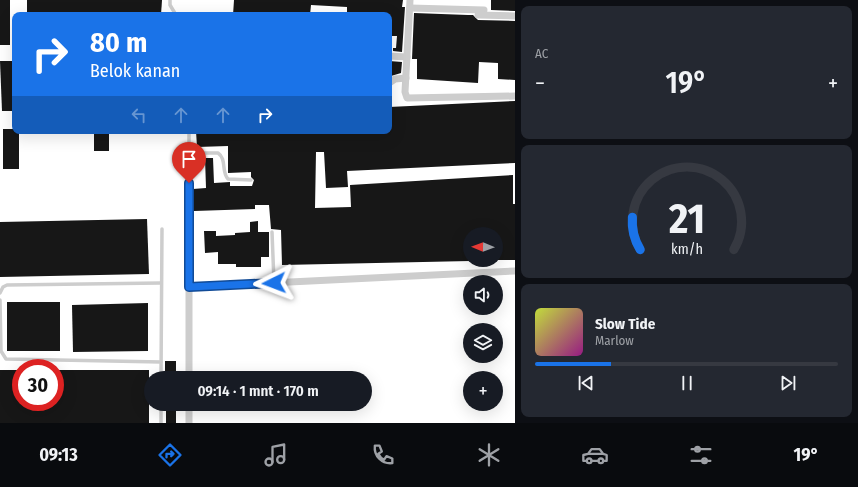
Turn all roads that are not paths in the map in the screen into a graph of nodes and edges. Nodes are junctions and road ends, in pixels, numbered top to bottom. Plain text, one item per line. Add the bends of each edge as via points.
1 (170, 0) edge
2 (410, 0) edge
3 (410, 8) junction
4 (484, 10) dead end
5 (174, 12) edge
6 (472, 14) dead end
7 (515, 16) edge
8 (392, 56) edge
9 (407, 57) junction
10 (406, 78) junction
11 (392, 81) edge
12 (515, 96) edge
13 (189, 134) edge
14 (189, 153) junction
15 (251, 180) dead end
16 (162, 228) dead end
17 (272, 232) dead end
18 (515, 271) edge
19 (161, 283) junction
20 (274, 283) junction
21 (189, 287) junction
22 (0, 294) edge
23 (0, 300) edge
24 (161, 362) junction
25 (161, 371) edge
26 (189, 371) edge
27 (161, 411) edge
28 (189, 411) edge
29 (161, 423) edge
30 (189, 423) edge

1 - 5 lane
2 - 3 street
3 - 4 street
3 - 9 street
6 - 7 street
8 - 9 street
9 - 10 street
10 - 11 street
10 - 12 street via 407,98
13 - 14 lane
14 - 15 lane via 218,153 223,158 224,174 228,179
14 - 21 lane
16 - 19 lane
17 - 20 lane
18 - 20 street
19 - 22 lane via 7,285
19 - 24 lane
20 - 21 street
21 - 26 street
23 - 24 lane via 1,351 6,359
24 - 25 lane
27 - 29 lane
28 - 30 street

